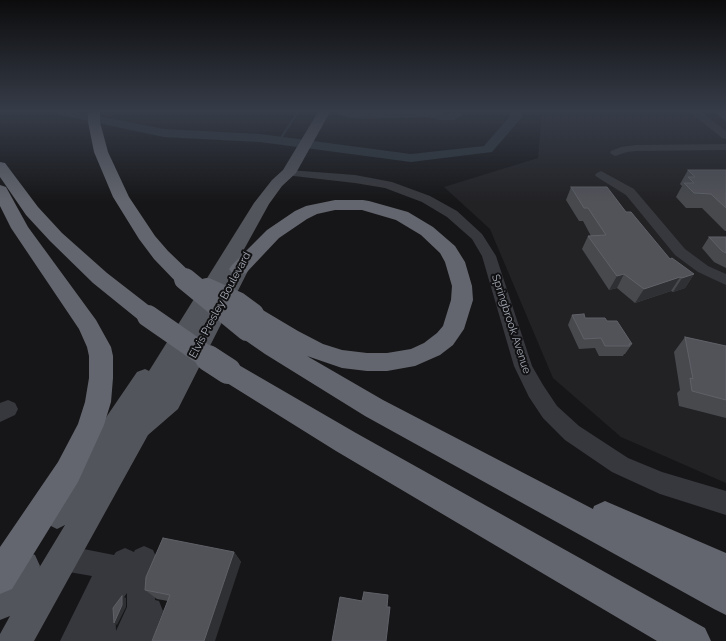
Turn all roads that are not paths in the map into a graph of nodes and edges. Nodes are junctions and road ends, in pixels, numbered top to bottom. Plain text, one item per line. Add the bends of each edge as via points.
1 (99, 142) edge
2 (307, 142) edge
3 (726, 147) edge
4 (615, 153) dead end
5 (0, 166) edge
6 (291, 169) junction
7 (601, 175) dead end
8 (0, 190) edge
9 (239, 269) junction
10 (726, 280) edge
11 (193, 318) junction
12 (250, 322) junction
13 (101, 356) junction
14 (139, 427) junction
15 (448, 448) junction
16 (90, 464) junction
17 (726, 503) edge
18 (63, 558) junction
19 (726, 570) edge
20 (0, 577) edge
21 (726, 597) edge
22 (0, 603) edge
23 (122, 606) edge
24 (15, 641) edge
25 (74, 641) edge
26 (692, 641) edge

1 - 12 highway, bridge via 112,178 136,222 161,255 182,276
2 - 6 main road, Elvis Presley Boulevard
3 - 4 street via 636,148
5 - 26 highway, bridge via 32,211 100,278 148,316 228,371 346,442
6 - 9 main road, Elvis Presley Boulevard via 286,185
6 - 11 main road, Elvis Presley Boulevard via 262,203
6 - 17 street, Springbrook Avenue via 388,185 426,199 452,214 477,237 489,256 523,366 550,412 572,433 620,465 660,483
7 - 10 street via 630,192 698,272
8 - 13 highway via 20,228 88,326
9 - 12 highway via 272,234 296,217 324,207 358,204 389,211 427,231 448,250 455,262 462,286 458,314 453,328 445,339 432,349 407,359 387,362 342,359
9 - 14 main road, Elvis Presley Boulevard via 169,402
11 - 14 main road, Elvis Presley Boulevard via 145,399
11 - 16 main road via 161,353
12 - 15 highway via 272,348
13 - 16 highway via 110,371 111,394 106,426
13 - 20 highway via 98,402 82,447
14 - 18 main road, Elvis Presley Boulevard
15 - 19 highway
15 - 21 highway
16 - 22 main road
18 - 23 street via 111,567
18 - 24 main road, Elvis Presley Boulevard
23 - 25 street

